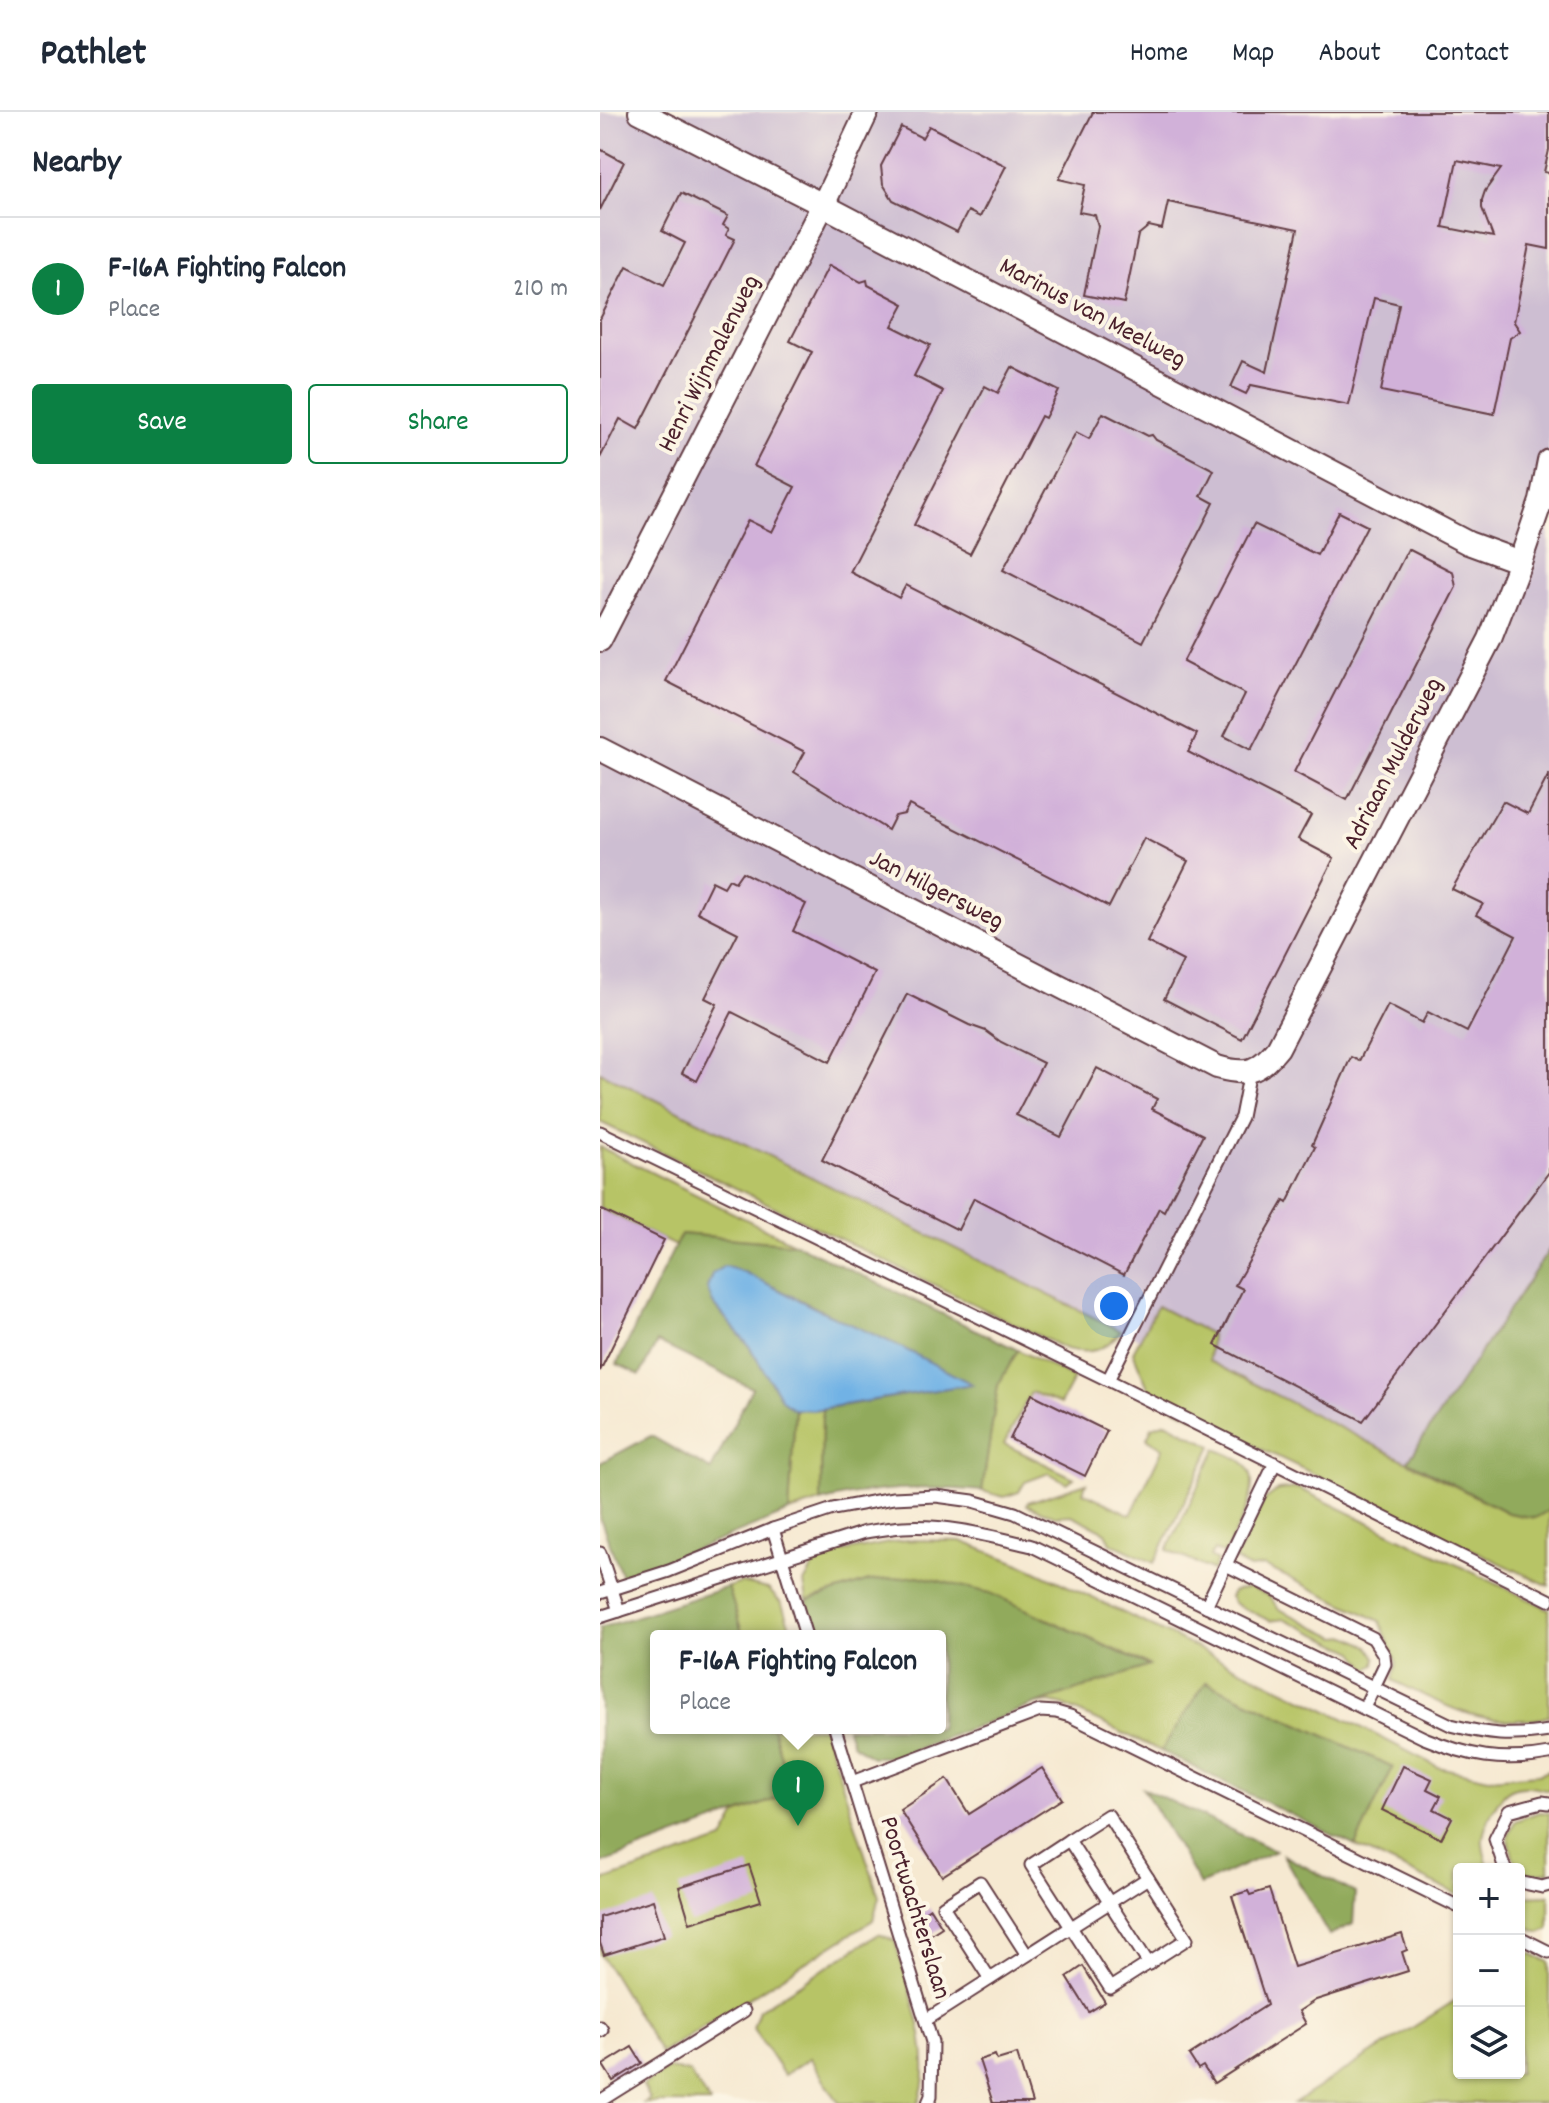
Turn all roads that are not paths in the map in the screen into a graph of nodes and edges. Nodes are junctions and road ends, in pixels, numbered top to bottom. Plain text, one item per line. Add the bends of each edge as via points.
1 (640, 112) edge
2 (867, 112) edge
3 (823, 205) junction
4 (1549, 461) edge
5 (1520, 562) junction
6 (600, 640) edge
7 (600, 749) edge
8 (1250, 1071) junction
9 (600, 1132) edge
10 (1108, 1380) junction
11 (1275, 1463) junction
12 (773, 1529) junction
13 (600, 1553) edge
14 (782, 1558) junction
15 (1226, 1565) junction
16 (606, 1592) edge
17 (1549, 1600) edge
18 (1206, 1606) junction
19 (619, 1611) junction
20 (600, 1617) edge
21 (804, 1630) edge
22 (1374, 1688) junction
23 (1364, 1708) junction
24 (1549, 1731) edge
25 (837, 1734) edge
26 (1549, 1754) edge
27 (852, 1782) junction
28 (1549, 1803) edge
29 (1069, 1840) junction
30 (1503, 1863) edge
31 (1148, 1878) junction
32 (1525, 1883) edge
33 (1549, 1885) edge
34 (1110, 1903) junction
35 (1453, 1904) edge
36 (1071, 1927) junction
37 (1525, 1940) edge
38 (1549, 1952) edge
39 (1027, 1955) junction
40 (1149, 1964) junction
41 (990, 1979) junction
42 (744, 2011) dead end
43 (926, 2020) junction
44 (600, 2101) edge
45 (928, 2103) edge

1 - 3 street, Marinus van Meelweg
2 - 3 street, Henri Wijnmalenweg
3 - 5 street, Marinus van Meelweg via 1468,543
3 - 6 street, Henri Wijnmalenweg
4 - 5 street, Adriaan Mulderweg
5 - 8 street, Adriaan Mulderweg via 1490,639 1278,1048
7 - 8 street, Jan Hilgersweg via 1217,1067
8 - 10 lane via 1241,1117
9 - 10 lane
10 - 11 lane
11 - 15 lane
11 - 17 lane
12 - 14 lane
12 - 16 lane
12 - 18 lane via 833,1509 893,1498 973,1501 1015,1513
13 - 16 lane
14 - 19 lane
14 - 21 lane
14 - 23 lane via 865,1532 905,1527 977,1533 1032,1546
15 - 18 lane
15 - 22 lane via 1373,1638 1385,1664
16 - 19 lane
18 - 22 lane
19 - 20 lane
22 - 23 lane
22 - 24 lane via 1451,1725 1485,1734
23 - 26 lane via 1457,1751 1491,1758
25 - 27 lane, Poortwachterslaan
27 - 35 lane via 1040,1711 1056,1712
27 - 43 lane, Poortwachterslaan
28 - 30 lane via 1509,1811 1495,1839
29 - 31 lane via 1108,1815
29 - 34 lane
29 - 36 lane via 1031,1865
31 - 34 lane
31 - 40 lane via 1187,1939
32 - 33 lane
34 - 36 lane
34 - 40 lane
36 - 39 lane
36 - 40 lane via 1110,1988
37 - 38 lane
39 - 41 lane
39 - 41 lane via 980,1882 943,1906
41 - 43 lane
42 - 44 lane
43 - 45 lane, Poortwachterslaan via 932,2042

